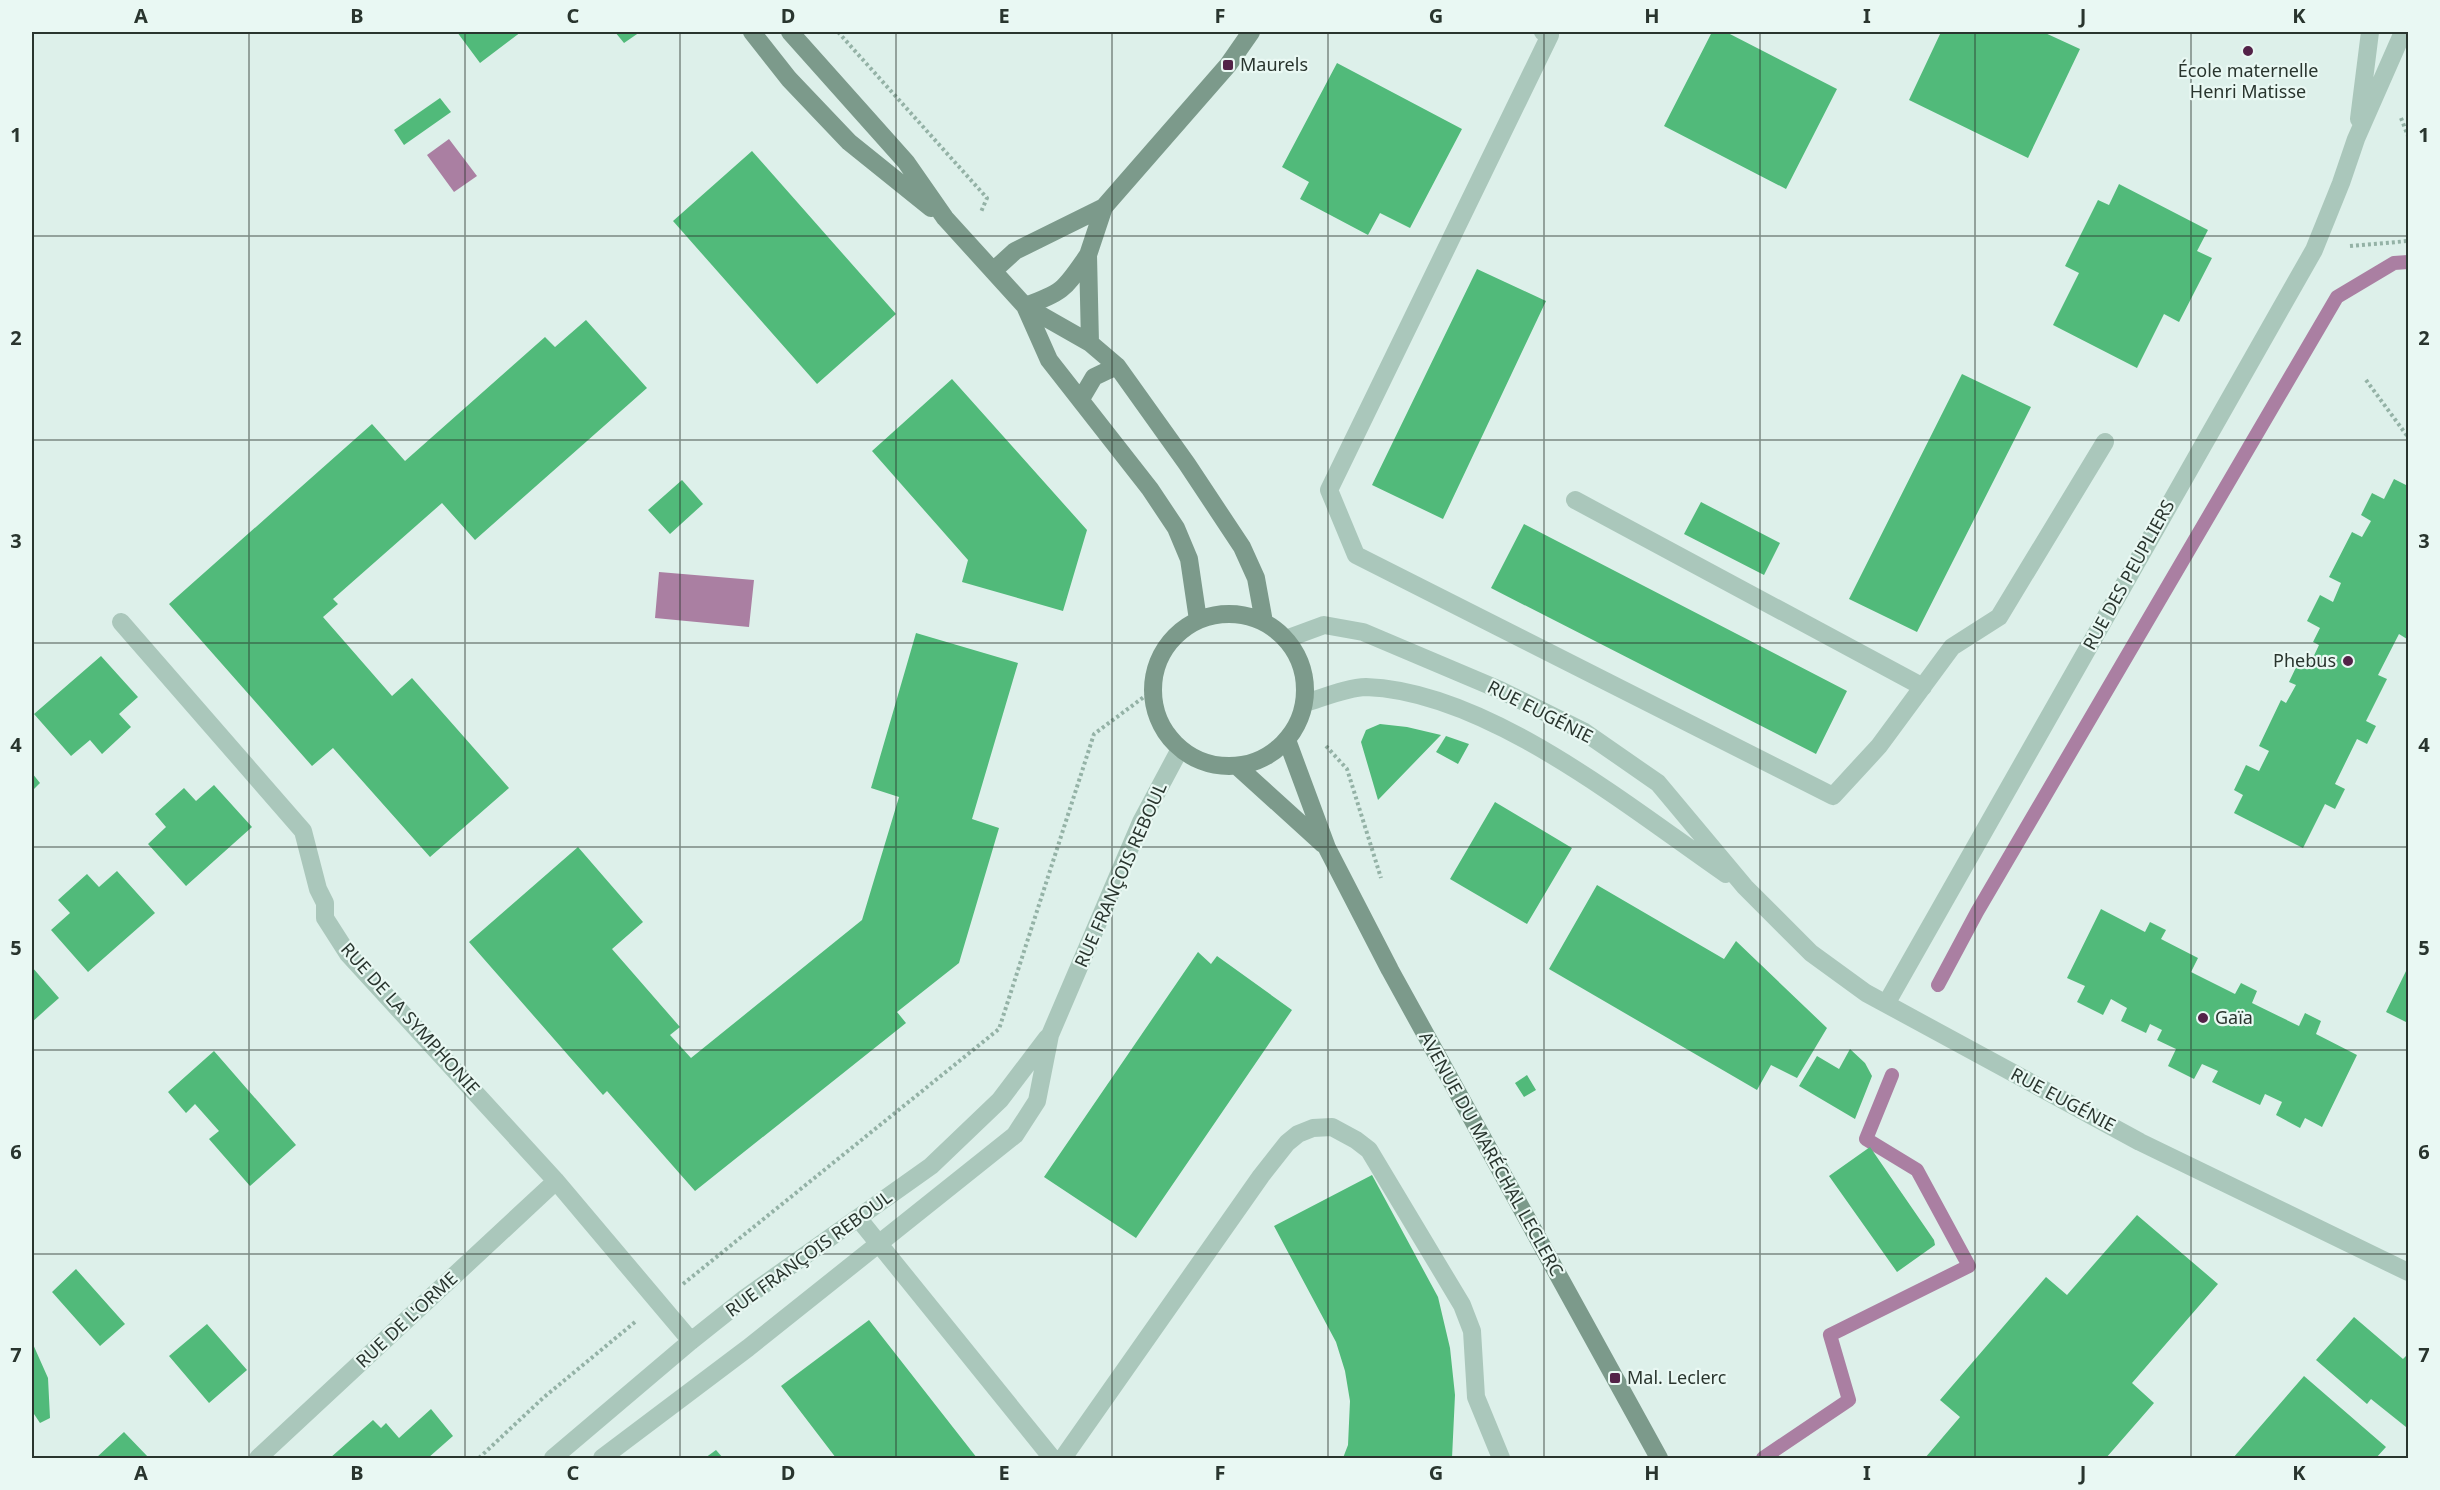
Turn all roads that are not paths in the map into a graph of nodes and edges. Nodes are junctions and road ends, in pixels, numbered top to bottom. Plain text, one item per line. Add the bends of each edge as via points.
1 (752, 32) edge
2 (790, 32) edge
3 (1251, 32) edge
4 (1543, 32) edge
5 (2370, 32) edge
6 (2403, 32) edge
7 (2356, 139) junction
8 (1104, 207) junction
9 (945, 218) junction
10 (1088, 255) junction
11 (993, 271) junction
12 (1025, 306) junction
13 (1090, 343) junction
14 (1117, 366) junction
15 (1081, 399) junction
16 (2105, 442) dead end
17 (1575, 500) dead end
18 (1198, 620) junction
19 (121, 621) dead end
20 (1264, 622) junction
21 (1286, 639) junction
22 (1923, 687) junction
23 (1305, 703) junction
24 (1287, 740) junction
25 (1180, 749) junction
26 (1237, 766) junction
27 (1327, 848) junction
28 (1745, 886) junction
29 (1886, 1004) junction
30 (1050, 1035) junction
31 (556, 1181) junction
32 (858, 1218) junction
33 (878, 1243) junction
34 (2409, 1272) edge
35 (691, 1341) junction
36 (258, 1458) edge
37 (553, 1458) edge
38 (602, 1458) edge
39 (1052, 1458) edge
40 (1064, 1458) edge
41 (1501, 1458) edge
42 (1659, 1458) edge

1 - 9 street via 789,79 849,142
2 - 9 street via 906,162
3 - 8 street via 1228,65
4 - 22 street via 1550,35 1329,490 1356,555 1833,796 1879,746
5 - 7 street, RUE DES PEUPLIERS
6 - 7 street, RUE DES PEUPLIERS
7 - 29 street, RUE DES PEUPLIERS via 2314,250
8 - 10 street
8 - 11 street via 1015,251
9 - 11 street
10 - 12 street via 1064,289
10 - 13 street
11 - 12 street
12 - 13 street
12 - 15 street via 1049,360
13 - 14 street
14 - 15 street via 1094,376
14 - 20 street via 1242,547 1256,578
15 - 18 street via 1176,528 1189,559
16 - 22 street via 1999,617 1952,647
17 - 22 street
18 - 20 street via 1220,614
18 - 25 street via 1179,632 1164,649 1155,669 1152,691 1156,713 1165,733
19 - 31 street, RUE DE LA SYMPHONIE via 303,831 326,918 348,954
20 - 21 street
21 - 23 street via 1302,669
21 - 28 street, RUE EUGÉNIE via 1324,625 1363,632 1500,690 1583,731 1658,783
23 - 24 street
23 - 28 street, RUE EUGÉNIE via 1364,687 1419,694 1497,725 1563,762
24 - 26 street via 1262,759
24 - 27 street, AVENUE DU MARÉCHAL LECLERC
25 - 26 street via 1198,761
25 - 30 street, RUE FRANÇOIS REBOUL via 1141,822
26 - 27 street, AVENUE DU MARÉCHAL LECLERC
27 - 42 street, AVENUE DU MARÉCHAL LECLERC
28 - 29 street, RUE EUGÉNIE via 1811,953
29 - 34 street, RUE EUGÉNIE via 2140,1142
30 - 32 street, RUE FRANÇOIS REBOUL via 1000,1100 940,1158
30 - 33 street, RUE FRANÇOIS REBOUL via 1037,1101 1015,1135
31 - 35 street, RUE DE LA SYMPHONIE
31 - 36 street, RUE DE L'ORME
32 - 33 street
32 - 35 street, RUE FRANÇOIS REBOUL
33 - 38 street, RUE FRANÇOIS REBOUL
33 - 39 street
35 - 37 street, RUE FRANÇOIS REBOUL
40 - 41 street via 1287,1143 1313,1128 1332,1127 1369,1150 1462,1305 1472,1331 1476,1397

